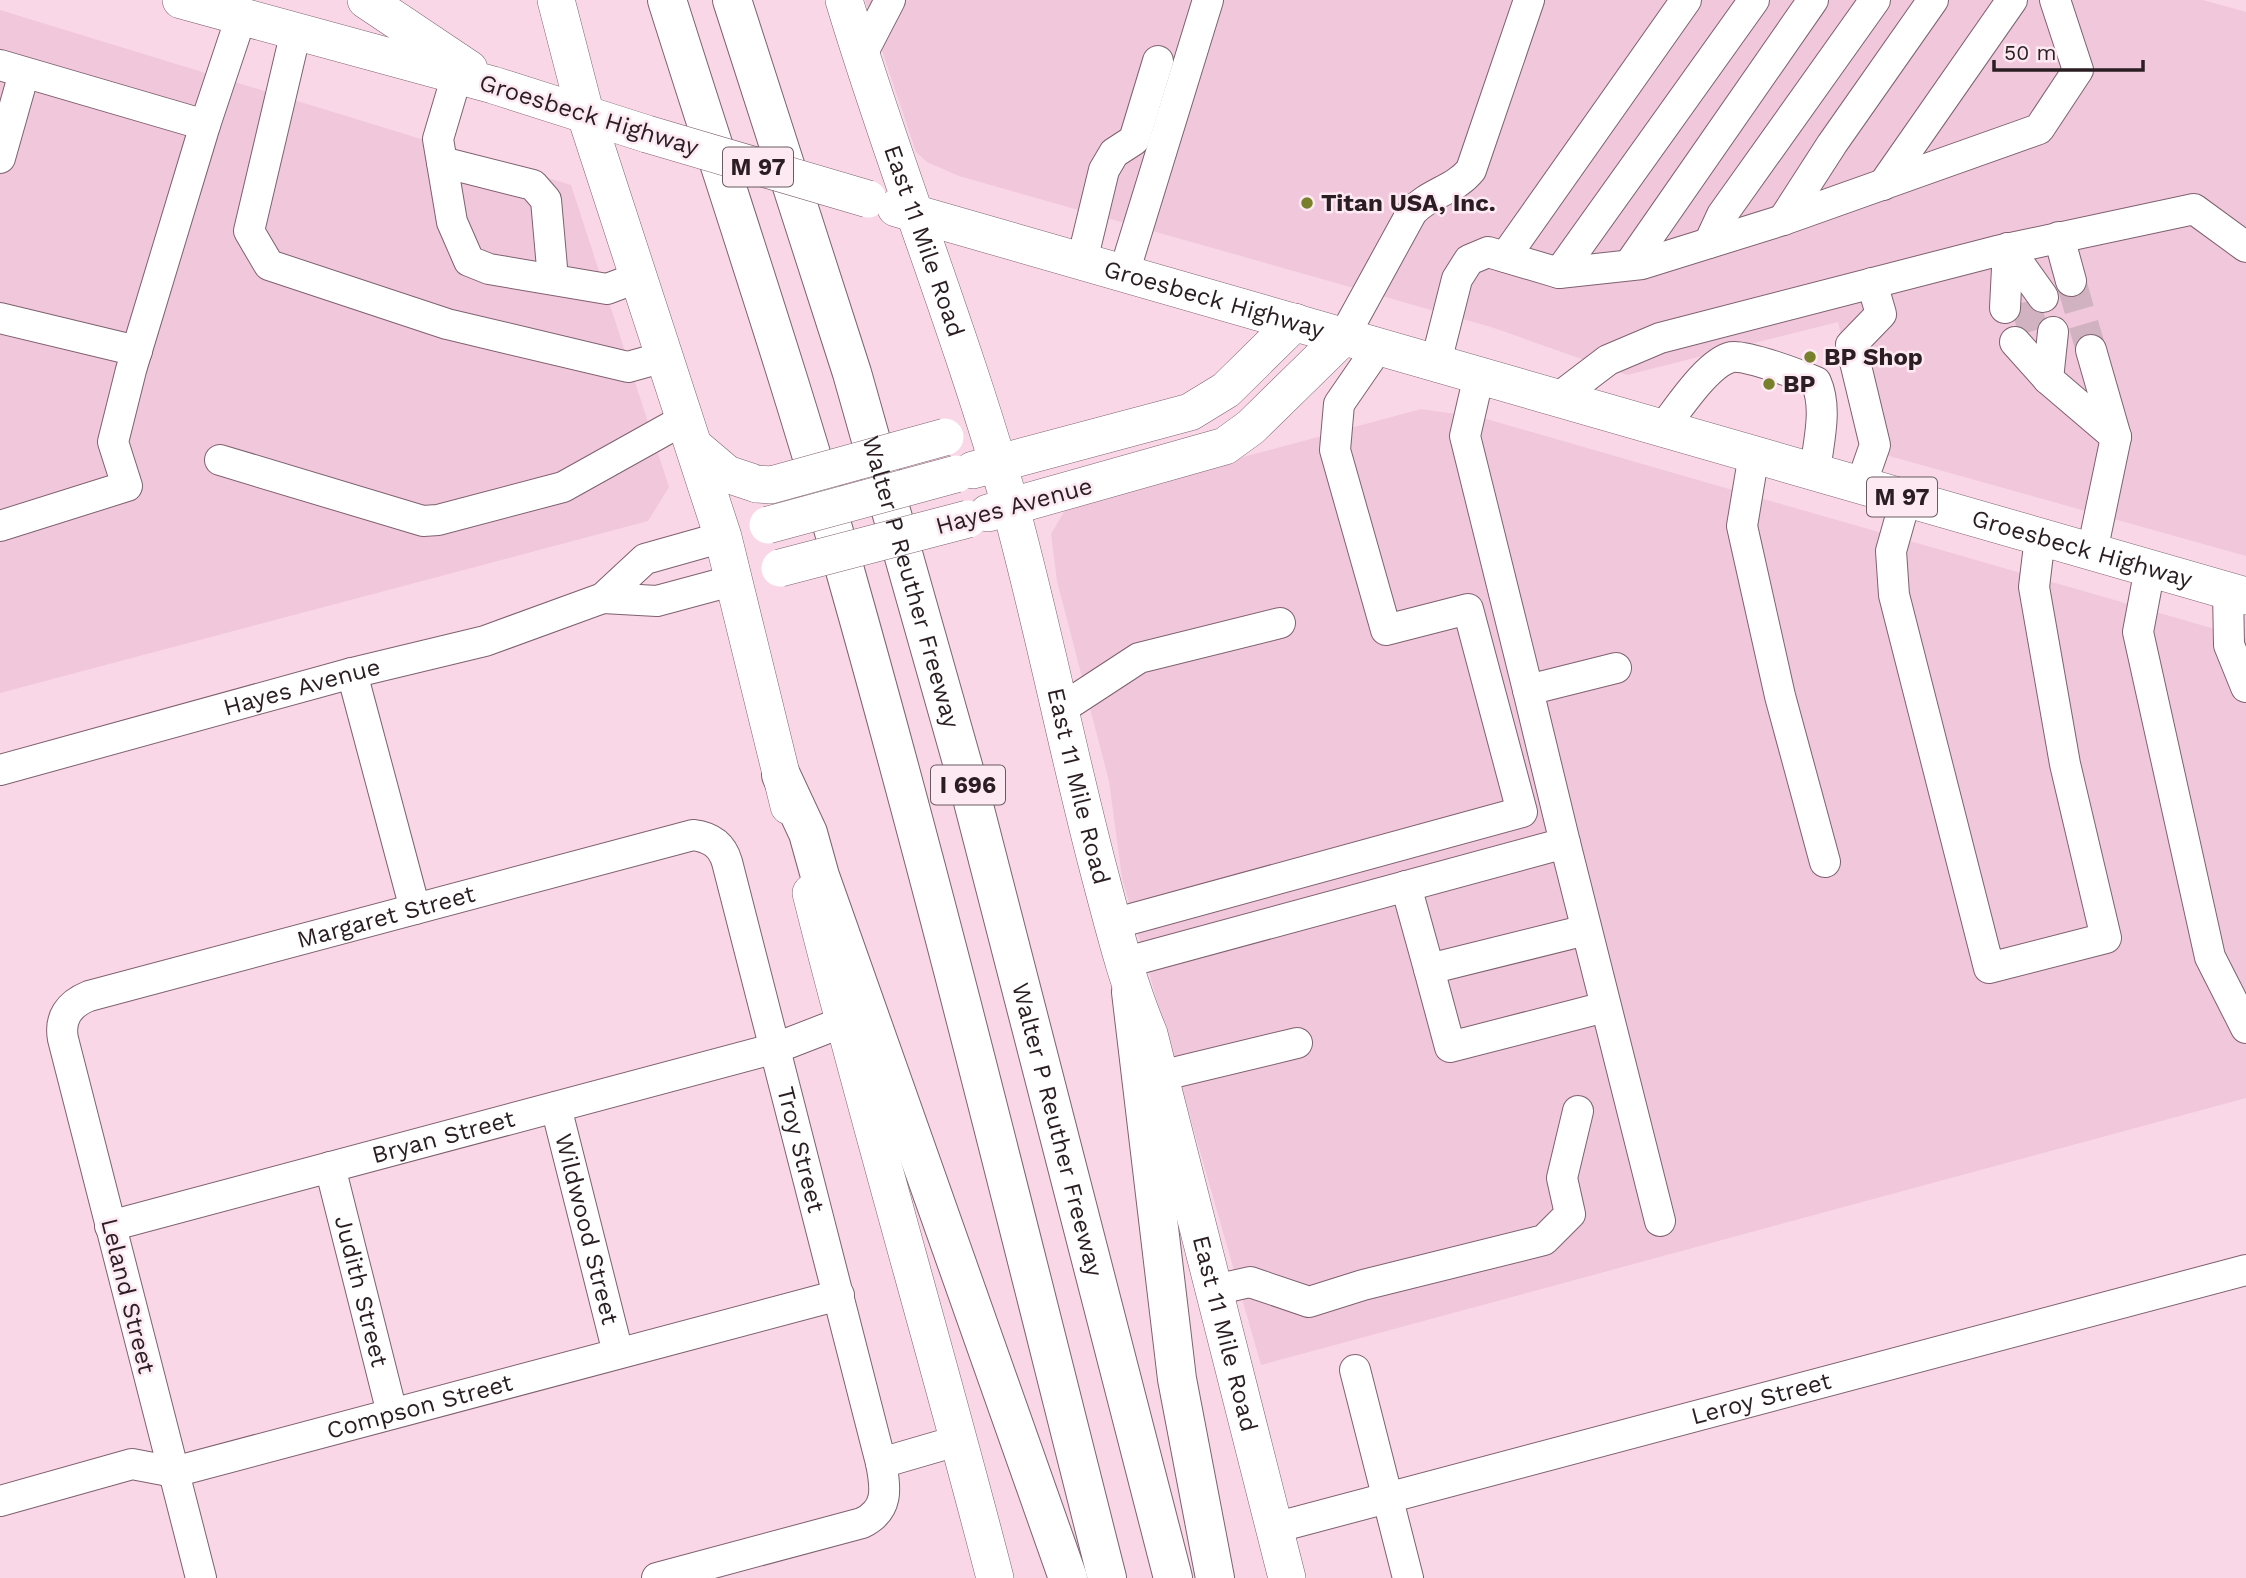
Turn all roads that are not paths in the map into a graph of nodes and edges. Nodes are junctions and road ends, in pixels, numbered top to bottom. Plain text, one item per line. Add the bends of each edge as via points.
1 (181, 0) edge
2 (366, 0) edge
3 (556, 0) edge
4 (667, 0) edge
5 (732, 0) edge
6 (844, 0) edge
7 (890, 0) edge
8 (1208, 0) edge
9 (1529, 0) edge
10 (1686, 0) edge
11 (1754, 0) edge
12 (1813, 0) edge
13 (1875, 0) edge
14 (1933, 0) edge
15 (2012, 0) edge
16 (2055, 0) edge
17 (241, 17) junction
18 (296, 31) junction
19 (861, 56) junction
20 (1158, 61) dead end
21 (12, 69) edge
22 (457, 75) junction
23 (493, 85) junction
24 (586, 116) junction
25 (205, 125) junction
26 (0, 158) edge
27 (442, 162) junction
28 (1884, 185) junction
29 (915, 214) junction
30 (1783, 220) junction
31 (2059, 237) junction
32 (1709, 243) junction
33 (2246, 247) edge
34 (2008, 248) junction
35 (1505, 257) junction
36 (1082, 261) junction
37 (1629, 265) junction
38 (1124, 273) junction
39 (1559, 273) junction
40 (639, 277) junction
41 (553, 279) junction
42 (2071, 281) tunnel mouth
43 (1872, 283) junction
44 (2024, 302) tunnel mouth
45 (0, 318) edge
46 (1295, 322) junction
47 (1344, 336) junction
48 (2034, 337) tunnel mouth
49 (1379, 346) junction
50 (2091, 350) tunnel mouth
51 (137, 351) junction
52 (664, 357) junction
53 (1436, 362) junction
54 (1479, 375) junction
55 (974, 391) junction
56 (1558, 398) junction
57 (1662, 428) junction
58 (689, 432) junction
59 (2116, 437) junction
60 (1754, 454) junction
61 (220, 460) dead end
62 (997, 463) junction
63 (1815, 472) junction
64 (1861, 485) junction
65 (1906, 498) junction
66 (1010, 507) junction
67 (0, 526) edge
68 (723, 537) junction
69 (2040, 537) junction
70 (2092, 552) junction
71 (2150, 568) junction
72 (735, 580) junction
73 (2237, 593) edge
74 (603, 598) junction
75 (1280, 623) dead end
76 (1616, 668) dead end
77 (352, 673) junction
78 (2246, 687) edge
79 (1528, 690) junction
80 (1061, 709) junction
81 (0, 770) edge
82 (782, 775) junction
83 (712, 841) joint
84 (1565, 843) junction
85 (1825, 862) dead end
86 (1406, 886) junction
87 (415, 909) junction
88 (1113, 923) junction
89 (1586, 930) junction
90 (1429, 969) junction
91 (1127, 978) junction
92 (1605, 1007) junction
93 (65, 1014) joint
94 (843, 1022) junction
95 (2246, 1028) edge
96 (1297, 1043) dead end
97 (776, 1048) junction
98 (1160, 1076) junction
99 (556, 1107) junction
100 (1578, 1111) dead end
101 (330, 1167) junction
102 (1660, 1221) dead end
103 (110, 1226) junction
104 (2246, 1270) edge
105 (1214, 1290) junction
106 (839, 1295) junction
107 (618, 1353) junction
108 (1355, 1370) dead end
109 (392, 1413) junction
110 (960, 1440) junction
111 (881, 1463) junction
112 (174, 1472) junction
113 (1388, 1498) junction
114 (0, 1501) edge
115 (1275, 1528) junction
116 (201, 1578) edge
117 (657, 1578) edge
118 (995, 1578) edge
119 (1068, 1578) edge
120 (1107, 1578) edge
121 (1173, 1578) edge
122 (1214, 1578) edge
123 (1287, 1578) edge
124 (1408, 1578) edge

1 - 17 main road, Groesbeck Highway / M 97
2 - 23 main road
3 - 24 main road
4 - 120 highway, I 696 via 780,350 875,677
5 - 121 highway, Walter P Reuther Freeway / I 696 via 852,373 971,794
6 - 19 main road, East 11 Mile Road
7 - 19 street
8 - 38 street
9 - 47 street via 1471,170 1461,182 1422,201 1412,212
10 - 35 street
11 - 39 street
12 - 37 street
13 - 32 street via 1722,215
14 - 30 street
15 - 28 street
16 - 28 street via 2078,70 2039,129
17 - 18 main road, Groesbeck Highway / M 97
17 - 25 street
18 - 22 main road, Groesbeck Highway / M 97
18 - 52 street via 249,231 269,265 447,324 628,367
19 - 29 main road, East 11 Mile Road
20 - 36 street via 1134,140 1115,153 1104,170
21 - 25 street
21 - 26 street
22 - 23 main road, Groesbeck Highway / M 97
22 - 27 street via 438,139
23 - 24 main road, Groesbeck Highway / M 97
24 - 29 main road, Groesbeck Highway / M 97, bridge
24 - 40 main road
25 - 51 street
27 - 41 street via 452,222 469,261 489,269
27 - 41 street via 533,185 547,200
28 - 30 street
29 - 36 main road, Groesbeck Highway / M 97
29 - 55 main road, East 11 Mile Road
30 - 32 street
31 - 33 street via 2194,209
31 - 34 street
31 - 42 street
32 - 37 street
34 - 43 street
34 - 44 street
35 - 39 street
35 - 53 street via 1488,252 1469,260 1457,279
36 - 38 main road, Groesbeck Highway / M 97
37 - 39 street
38 - 46 main road, Groesbeck Highway / M 97
40 - 41 street via 607,289
40 - 52 main road
43 - 56 street via 1660,338 1608,360
43 - 64 street via 1881,314 1851,345 1875,445
45 - 51 street
46 - 47 main road, Groesbeck Highway / M 97
46 - 62 main road, Hayes Avenue via 1226,390 1191,412
47 - 49 main road, Groesbeck Highway / M 97
47 - 66 main road, Hayes Avenue via 1225,446
48 - 59 street via 2048,379
49 - 53 main road, Groesbeck Highway / M 97
49 - 88 street via 1339,404 1335,450 1386,630 1468,609 1522,812
50 - 59 street
51 - 67 street via 113,442 127,486
52 - 58 main road
53 - 54 main road, Groesbeck Highway / M 97
54 - 56 main road, Groesbeck Highway / M 97
54 - 79 street via 1465,436
55 - 58 main road, bridge via 961,420 944,437 771,485 727,474
55 - 62 main road, East 11 Mile Road
56 - 57 main road, Groesbeck Highway / M 97
57 - 60 main road, Groesbeck Highway / M 97
57 - 63 street via 1718,363 1733,357 1791,371 1816,382 1821,392
58 - 61 street via 563,487 423,521
58 - 68 main road
59 - 70 street
60 - 63 main road, Groesbeck Highway / M 97
60 - 85 street via 1742,526 1780,696
62 - 66 main road, East 11 Mile Road
62 - 68 main road, Hayes Avenue, bridge
63 - 64 main road, Groesbeck Highway / M 97
64 - 65 main road, Groesbeck Highway / M 97
65 - 69 main road, Groesbeck Highway / M 97
65 - 69 street via 1891,551 1894,595 1989,968 2106,938 2065,764 2034,587
66 - 72 main road, Hayes Avenue, bridge
66 - 80 main road, East 11 Mile Road
68 - 72 main road
68 - 74 street, Hayes Avenue via 645,559
69 - 70 main road, Groesbeck Highway / M 97
70 - 71 main road, Groesbeck Highway / M 97
71 - 73 main road, Groesbeck Highway / M 97
71 - 95 street via 2138,632 2210,957
72 - 74 street, Hayes Avenue via 657,601
72 - 82 main road
73 - 78 street via 2229,645
74 - 77 street, Hayes Avenue via 485,641
75 - 80 street via 1139,658
76 - 79 street
77 - 81 street, Hayes Avenue
77 - 87 street
79 - 84 street
80 - 88 main road, East 11 Mile Road via 1069,760
82 - 94 main road
82 - 119 highway via 808,833
83 - 87 street, Margaret Street via 702,836 683,837
83 - 97 street, Troy Street via 727,862
84 - 86 street
84 - 89 street
86 - 90 street
86 - 91 street
87 - 93 street, Margaret Street via 89,996
88 - 91 main road, East 11 Mile Road
89 - 90 street
89 - 92 street
90 - 92 street via 1450,1047
91 - 98 main road, East 11 Mile Road
91 - 122 highway via 1177,1379
92 - 102 street
93 - 103 street, Leland Street via 63,1039
94 - 97 street, Bryan Street
94 - 110 main road
96 - 98 street
97 - 99 street, Bryan Street
97 - 106 street, Troy Street
98 - 105 main road, East 11 Mile Road
99 - 101 street, Bryan Street
99 - 107 street, Wildwood Street
100 - 105 street via 1562,1178 1570,1214 1544,1240 1363,1285 1310,1303 1250,1282
101 - 103 street, Bryan Street
101 - 109 street, Judith Street
103 - 112 street, Leland Street
104 - 113 street, Leroy Street
105 - 115 main road, East 11 Mile Road
106 - 107 street, Compson Street
106 - 111 street, Troy Street
107 - 109 street, Compson Street
108 - 113 street
109 - 112 street, Compson Street
110 - 111 street
110 - 118 main road
111 - 117 street, Troy Street via 885,1496 873,1518
112 - 114 street, Compson Street via 132,1464
112 - 116 street, Leland Street
113 - 115 street, Leroy Street
113 - 124 street
115 - 123 main road, East 11 Mile Road

